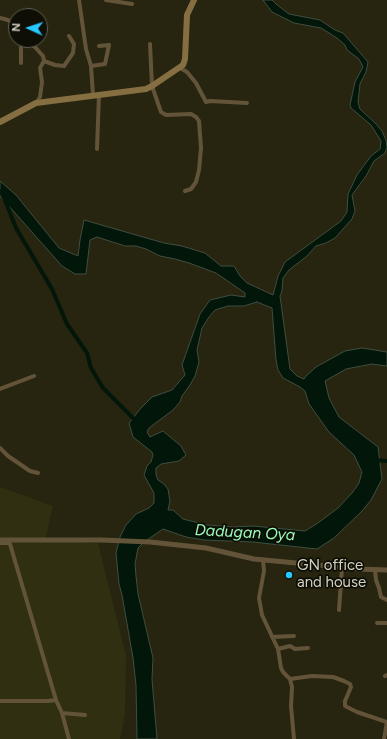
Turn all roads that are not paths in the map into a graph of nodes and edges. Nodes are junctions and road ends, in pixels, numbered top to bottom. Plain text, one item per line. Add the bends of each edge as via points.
1 (79, 0) edge
2 (106, 0) edge
3 (194, 0) edge
4 (132, 4) dead end
5 (69, 36) dead end
6 (150, 44) dead end
7 (99, 46) dead end
8 (22, 48) edge
9 (36, 48) edge
10 (44, 61) junction
11 (21, 64) dead end
12 (91, 66) junction
13 (180, 68) junction
14 (152, 86) junction
15 (96, 94) junction
16 (36, 103) junction
17 (247, 103) dead end
18 (0, 122) edge
19 (97, 149) dead end
20 (185, 191) dead end
21 (34, 376) dead end
22 (0, 389) edge
23 (0, 448) edge
24 (38, 473) dead end
25 (0, 542) edge
26 (263, 560) junction
27 (342, 568) junction
28 (375, 570) junction
29 (387, 570) edge
30 (387, 600) edge
31 (339, 610) dead end
32 (377, 623) dead end
33 (387, 623) edge
34 (294, 636) dead end
35 (272, 637) junction
36 (308, 648) dead end
37 (278, 649) junction
38 (290, 680) junction
39 (56, 700) junction
40 (0, 701) edge
41 (62, 713) junction
42 (85, 715) dead end
43 (387, 722) edge
44 (69, 739) edge
45 (294, 739) edge
46 (384, 739) edge

1 - 12 street
2 - 4 street
3 - 13 main road via 187,15 185,58
5 - 10 street via 74,44 73,53 64,66
6 - 14 street
7 - 12 street via 109,45 105,64
8 - 11 street
9 - 10 street
10 - 16 street via 40,68 40,97
12 - 15 street
13 - 14 main road
13 - 17 street via 196,83 206,102
14 - 15 main road via 146,89
14 - 20 street via 163,114 191,114 199,121 199,170 196,182 191,189
15 - 16 main road
15 - 19 street
16 - 18 main road
21 - 22 street
23 - 24 street via 30,471
25 - 26 street via 150,542 206,548
25 - 39 street via 10,544
26 - 27 street
26 - 35 street via 264,571 259,598 262,615
27 - 28 street
27 - 31 street
28 - 29 street
28 - 30 street via 381,597
32 - 33 street
34 - 35 street
35 - 37 street
36 - 37 street via 294,649 290,646
37 - 38 street via 283,672
38 - 43 street via 312,676 333,677 344,681 351,687 345,706
38 - 45 street
39 - 40 street
39 - 41 street
41 - 42 street
41 - 44 street
43 - 46 street

